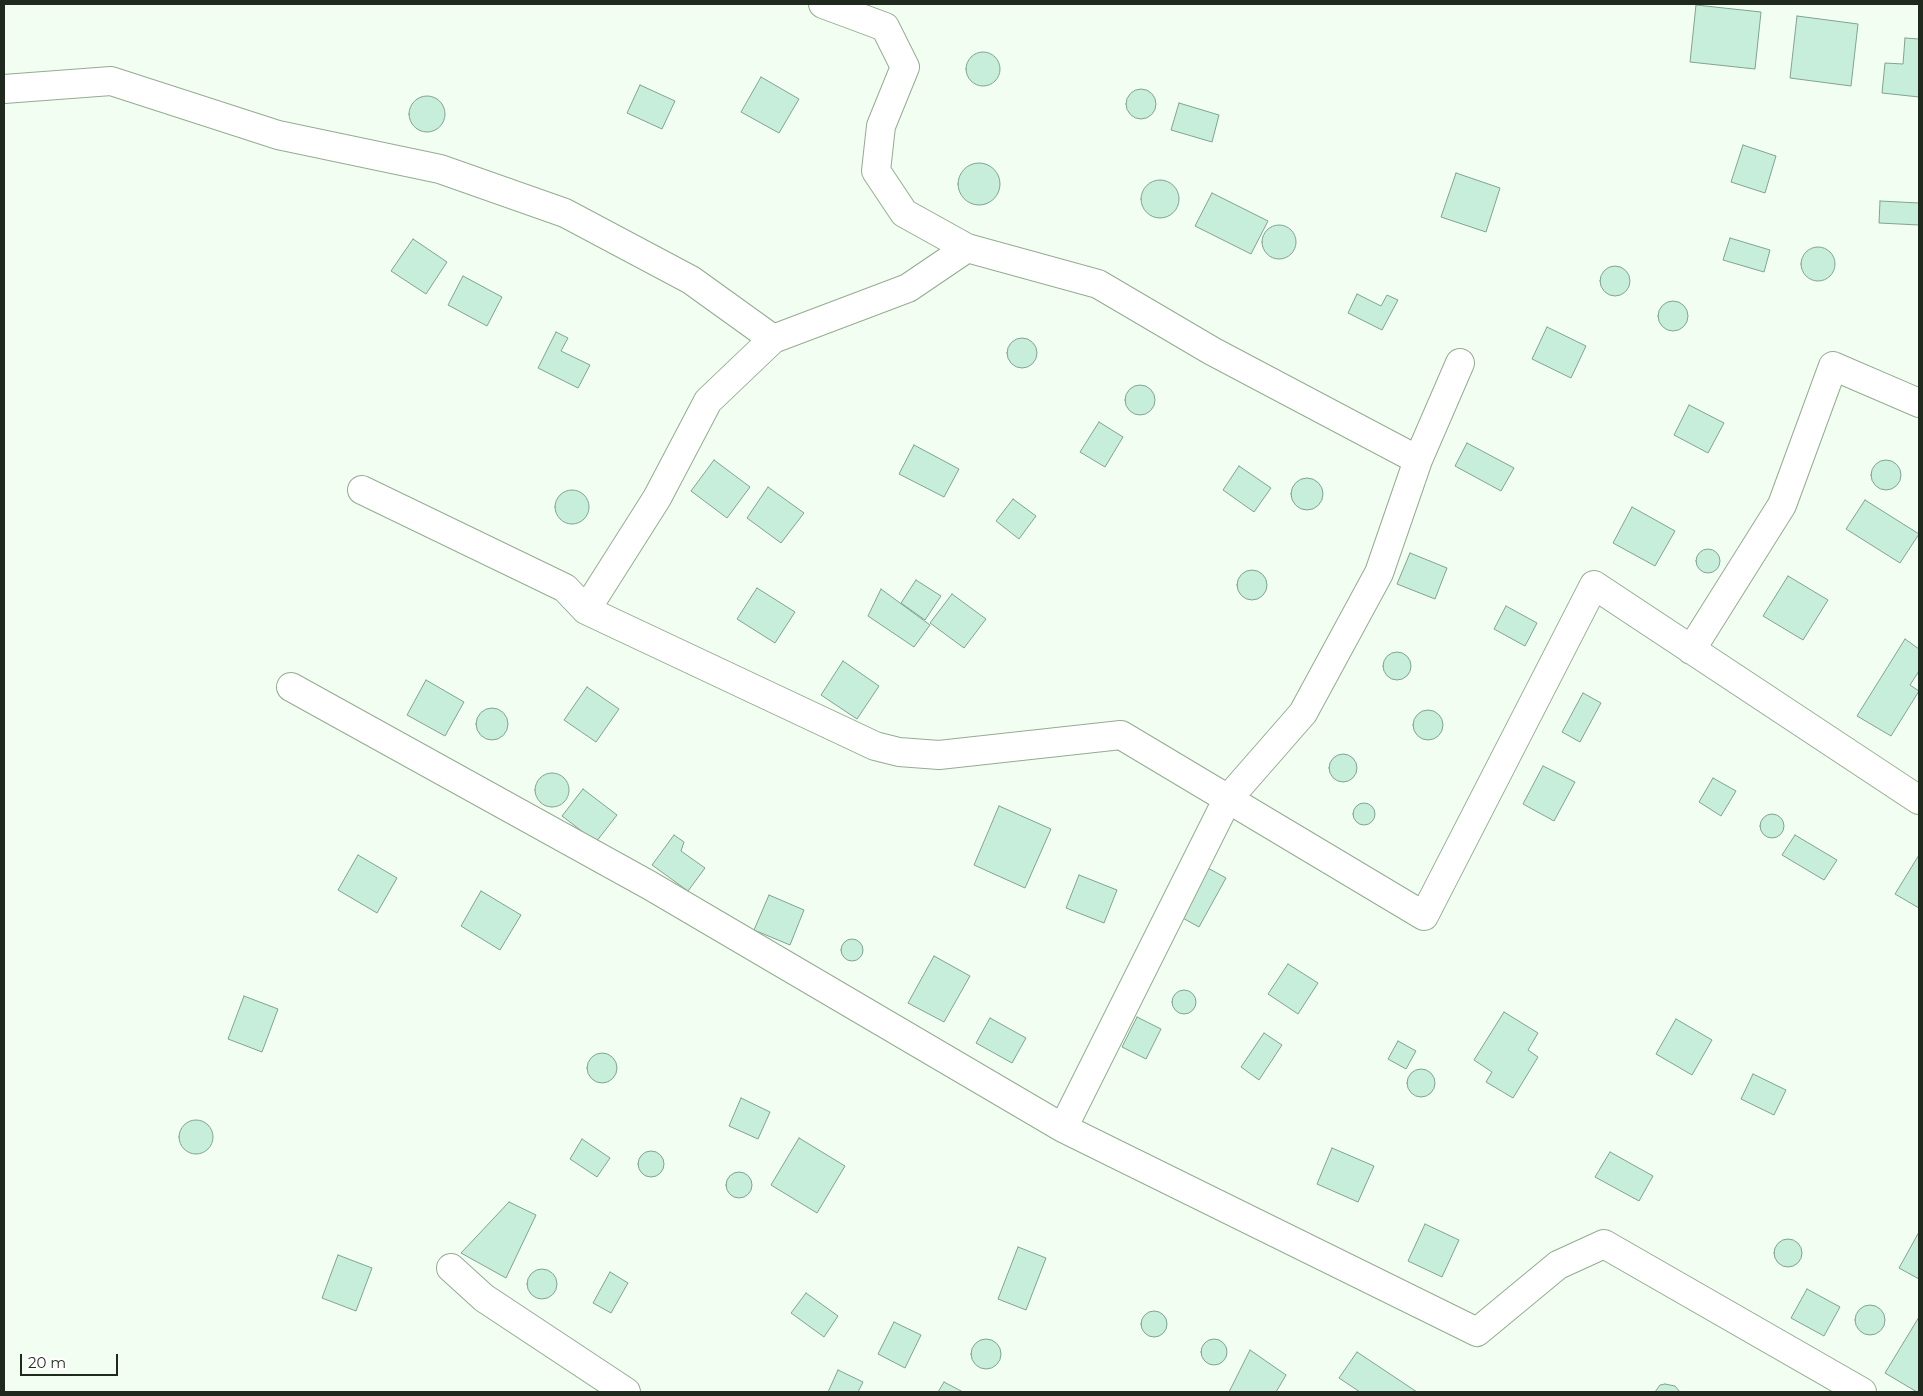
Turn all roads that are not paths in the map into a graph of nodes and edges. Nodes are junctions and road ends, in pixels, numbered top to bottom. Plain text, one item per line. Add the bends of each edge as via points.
1 (823, 4) edge
2 (4, 89) edge
3 (967, 248) junction
4 (773, 339) junction
5 (1460, 363) dead end
6 (1919, 404) edge
7 (1418, 460) junction
8 (362, 490) dead end
9 (586, 610) junction
10 (1691, 650) junction
11 (291, 687) dead end
12 (1226, 800) junction
13 (1919, 800) edge
14 (1063, 1128) junction
15 (451, 1268) dead end
16 (626, 1392) edge
17 (1862, 1392) edge

1 - 3 street via 885,27 906,67 881,126 876,172 904,213
2 - 4 street via 111,81 278,135 440,169 565,213 691,280
3 - 4 street via 908,288
3 - 7 street via 1098,284 1212,351
4 - 9 street via 708,401 657,498
5 - 7 street
6 - 10 street via 1833,366 1782,505
7 - 12 street via 1379,573 1304,713
8 - 9 street via 565,588
9 - 12 street via 875,746 899,752 940,755 1121,735
10 - 12 street via 1594,584 1424,916
10 - 13 street
11 - 14 street via 648,885
12 - 14 street
14 - 17 street via 1477,1332 1558,1265 1604,1244
15 - 16 street via 484,1298

